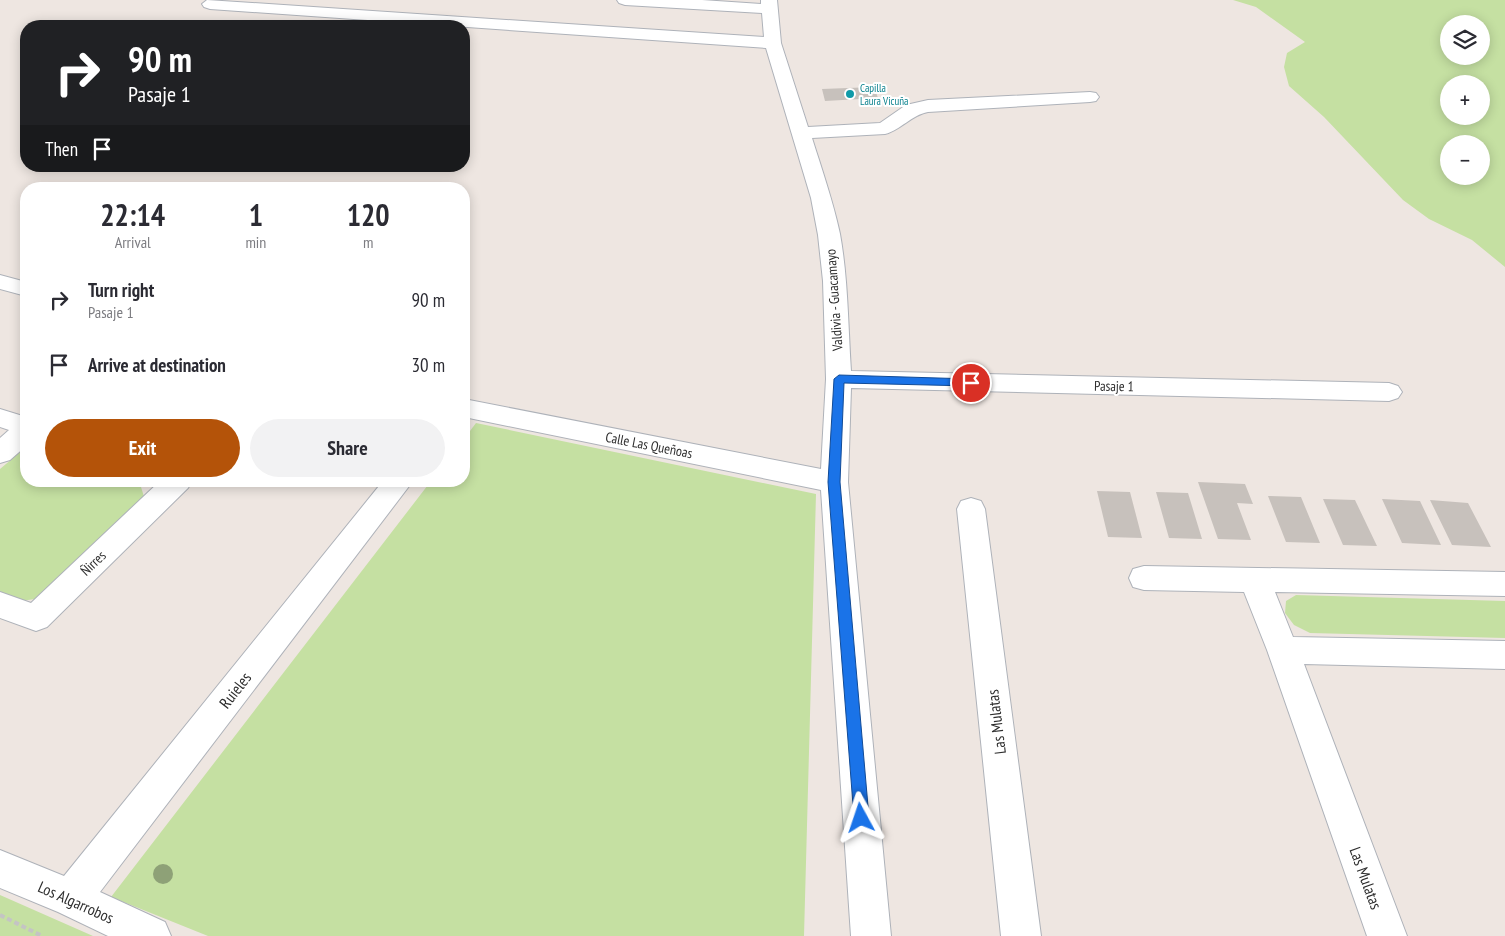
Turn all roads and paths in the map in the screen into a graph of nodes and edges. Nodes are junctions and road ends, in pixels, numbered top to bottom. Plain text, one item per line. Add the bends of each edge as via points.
1 (625, 0) edge
2 (210, 4) dead end
3 (769, 4) edge
4 (421, 20) edge
5 (470, 23) edge
6 (773, 43) junction
7 (1090, 97) dead end
8 (800, 133) junction
9 (0, 282) edge
10 (20, 287) edge
11 (839, 379) junction
12 (1389, 392) dead end
13 (470, 409) edge
14 (0, 418) edge
15 (20, 424) edge
16 (20, 435) edge
17 (0, 453) edge
18 (834, 482) junction
19 (172, 487) edge
20 (394, 487) edge
21 (971, 509) dead end
22 (1144, 578) dead end
23 (1255, 580) junction
24 (1505, 584) edge
25 (0, 604) edge
26 (1283, 650) junction
27 (1505, 655) edge
28 (0, 870) edge
29 (71, 898) junction
30 (0, 915) edge
31 (42, 936) edge
32 (151, 936) edge
33 (871, 936) edge
34 (1022, 936) edge
35 (1387, 936) edge

1 - 3 street
2 - 4 street
3 - 6 street, Valdivia - Guacamayo
5 - 6 street
6 - 8 street, Valdivia - Guacamayo
7 - 8 street via 928,106 913,109 885,128
8 - 11 street, Valdivia - Guacamayo via 829,235
9 - 10 street
11 - 12 street, Pasaje 1
11 - 18 street, Valdivia - Guacamayo
13 - 18 street, Calle Las Queñoas
14 - 15 street
16 - 17 street
18 - 33 street, Valdivia - Guacamayo
19 - 25 street, Ñirres via 36,618
20 - 29 street, Ruieles
21 - 34 street, Las Mulatas
22 - 23 street
23 - 24 street
23 - 26 street, Las Mulatas
26 - 27 street
26 - 35 street, Las Mulatas
28 - 29 street, Los Algarrobos
29 - 32 street, Los Algarrobos
30 - 31 path

